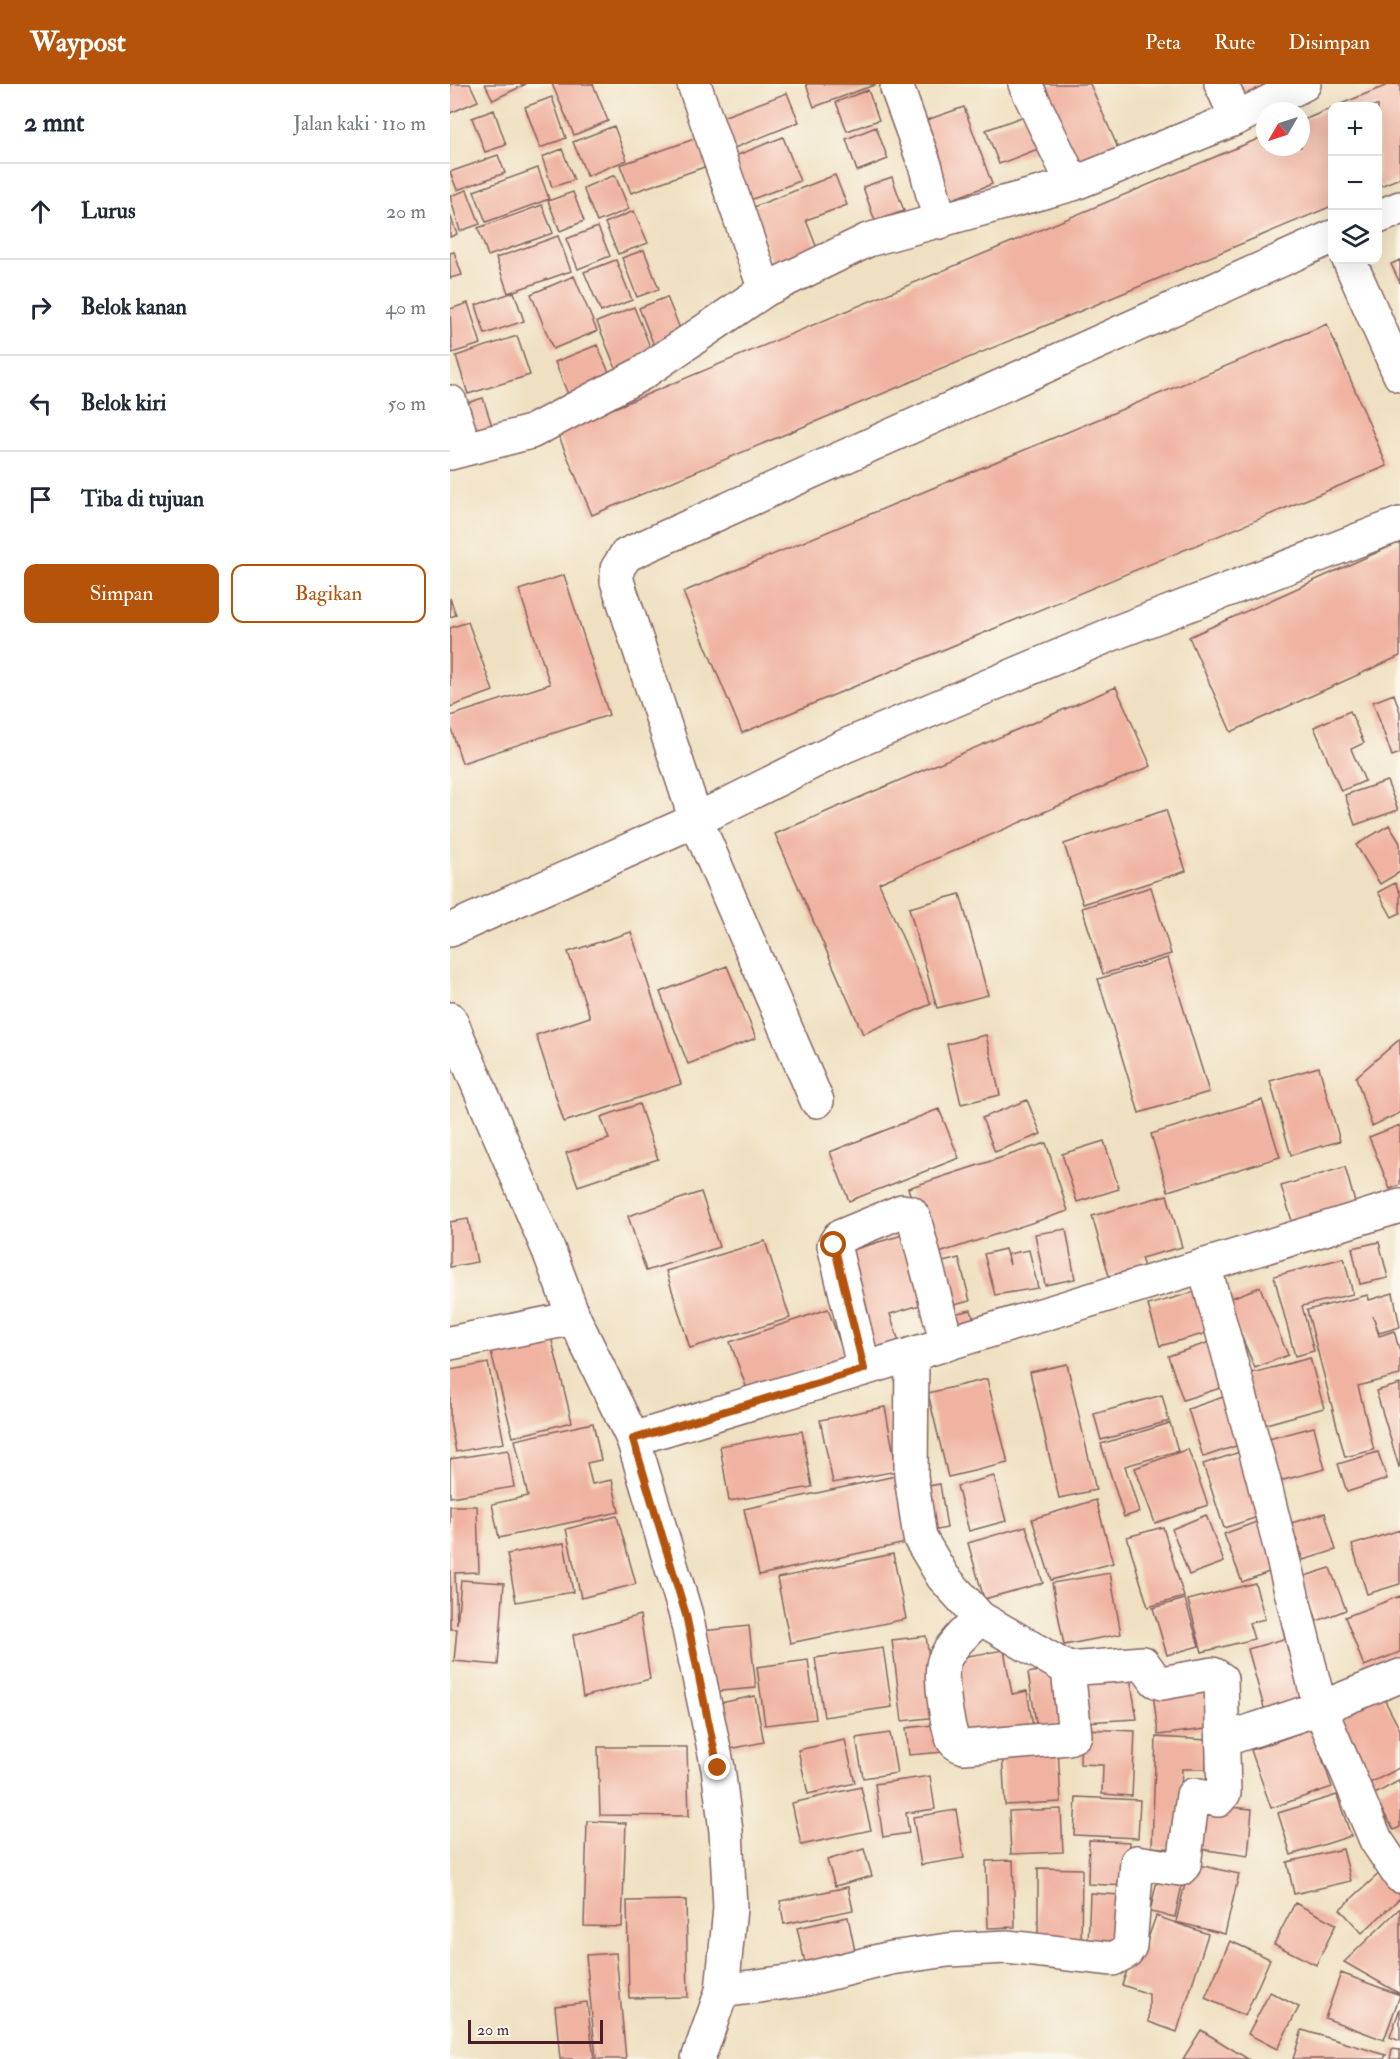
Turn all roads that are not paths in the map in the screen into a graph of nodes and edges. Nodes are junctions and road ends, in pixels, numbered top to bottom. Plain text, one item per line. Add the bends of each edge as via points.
1 (694, 84) edge
2 (1025, 84) edge
3 (1221, 84) edge
4 (1304, 84) edge
5 (897, 88) dead end
6 (1237, 118) junction
7 (1073, 184) junction
8 (1400, 208) edge
9 (1382, 215) edge
10 (940, 222) junction
11 (1328, 239) edge
12 (1351, 264) edge
13 (765, 290) junction
14 (1400, 375) edge
15 (450, 402) edge
16 (458, 451) edge
17 (1400, 524) edge
18 (696, 820) junction
19 (450, 930) edge
20 (450, 1019) edge
21 (459, 1065) edge
22 (817, 1101) dead end
23 (1400, 1206) edge
24 (1204, 1265) junction
25 (574, 1318) junction
26 (450, 1343) edge
27 (947, 1344) junction
28 (912, 1354) junction
29 (864, 1369) junction
30 (633, 1439) junction
31 (980, 1618) junction
32 (1068, 1669) junction
33 (1400, 1676) edge
34 (1320, 1708) junction
35 (1223, 1740) junction
36 (1400, 1876) edge
37 (722, 1991) junction
38 (698, 2059) edge

1 - 13 street
2 - 7 street
3 - 6 street
4 - 6 street
5 - 10 street via 926,168
6 - 7 street
7 - 10 street
8 - 9 street
10 - 13 street via 868,240
11 - 18 street via 626,555 617,569 617,581
12 - 14 street
13 - 16 street via 641,374 531,432
15 - 16 street
17 - 18 street via 1112,634 845,746
18 - 19 street
18 - 22 street
20 - 21 street
21 - 25 street via 556,1268
23 - 24 street
24 - 27 street
24 - 34 street via 1263,1478
25 - 26 street
25 - 30 street
27 - 28 street
27 - 29 street via 915,1218 902,1211 839,1237 834,1245
28 - 29 street
28 - 31 street via 911,1476 920,1538 943,1577
29 - 30 street
30 - 37 street via 686,1615 718,1768 730,1908
31 - 32 street
31 - 32 street via 949,1650 943,1663 946,1704 958,1746 1075,1735
32 - 35 street via 1143,1663 1156,1681 1167,1683 1213,1674 1223,1682
33 - 34 street
34 - 35 street
34 - 36 street via 1376,1840
35 - 37 street via 1224,1794 1218,1800 1193,1795 1184,1865 1177,1869 1137,1862 1130,1946 1121,1956 1100,1959 1007,1947 948,1950 891,1958 802,1980
37 - 38 street

